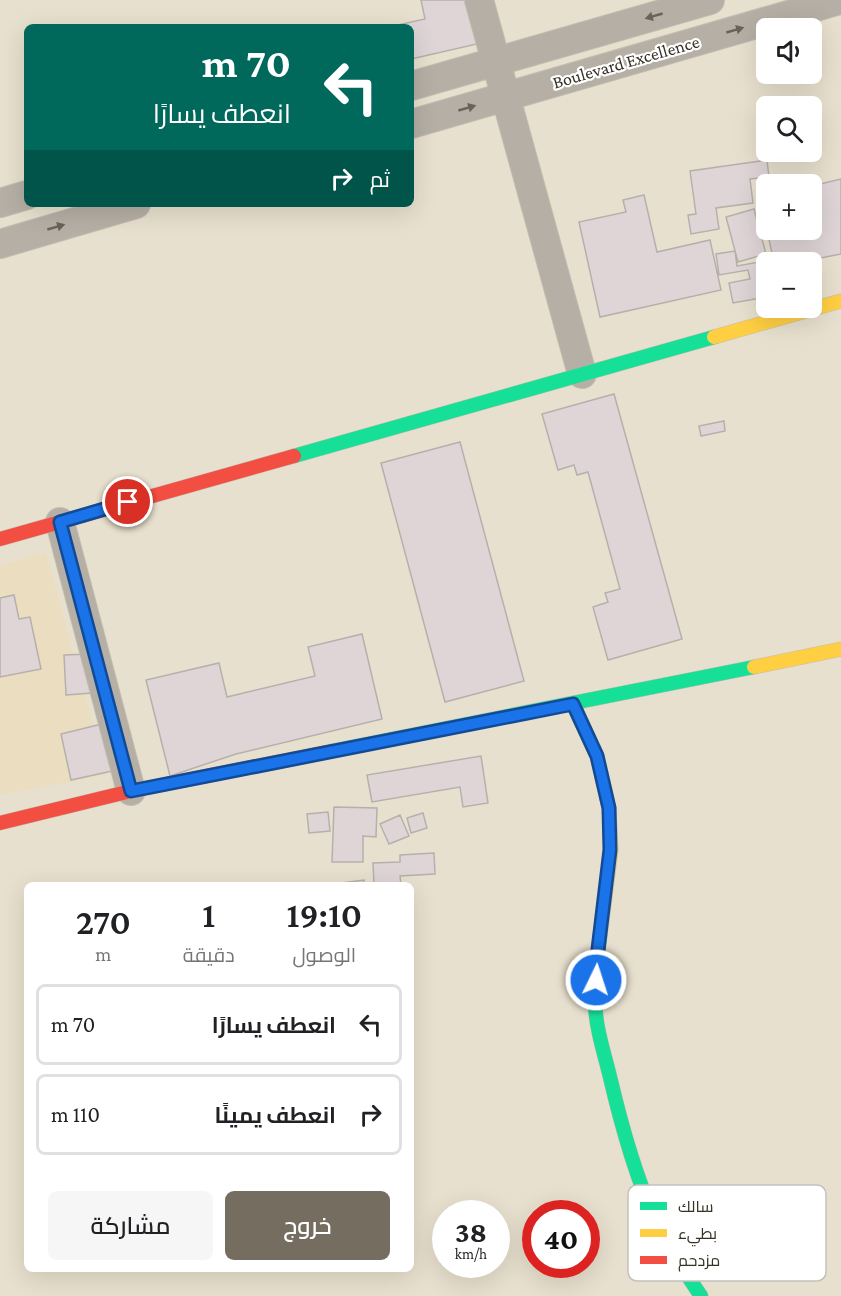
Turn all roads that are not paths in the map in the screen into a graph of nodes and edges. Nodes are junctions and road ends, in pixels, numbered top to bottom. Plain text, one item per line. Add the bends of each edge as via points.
1 (479, 0) edge
2 (710, 0) edge
3 (840, 0) edge
4 (496, 62) junction
5 (414, 85) edge
6 (506, 96) junction
7 (414, 123) edge
8 (24, 196) edge
9 (0, 202) edge
10 (126, 207) edge
11 (0, 244) edge
12 (841, 301) edge
13 (582, 374) junction
14 (60, 522) junction
15 (0, 539) edge
16 (841, 649) edge
17 (573, 704) junction
18 (131, 791) junction
19 (0, 823) edge
20 (641, 1185) edge
21 (690, 1281) edge
22 (701, 1296) edge

1 - 4 street
2 -> 4 street, Boulevard Excellence
6 -> 3 street, Boulevard Excellence
4 - 5 street, Boulevard Excellence
4 - 6 street
7 -> 6 street, Boulevard Excellence
6 - 13 street
8 - 9 street
11 -> 10 street
12 - 13 street
13 - 14 street
14 - 15 street
14 - 18 street
16 - 17 street
17 - 18 street
17 - 20 street via 597,756 609,808 610,850 597,958 597,1024
18 - 19 street
21 - 22 street

